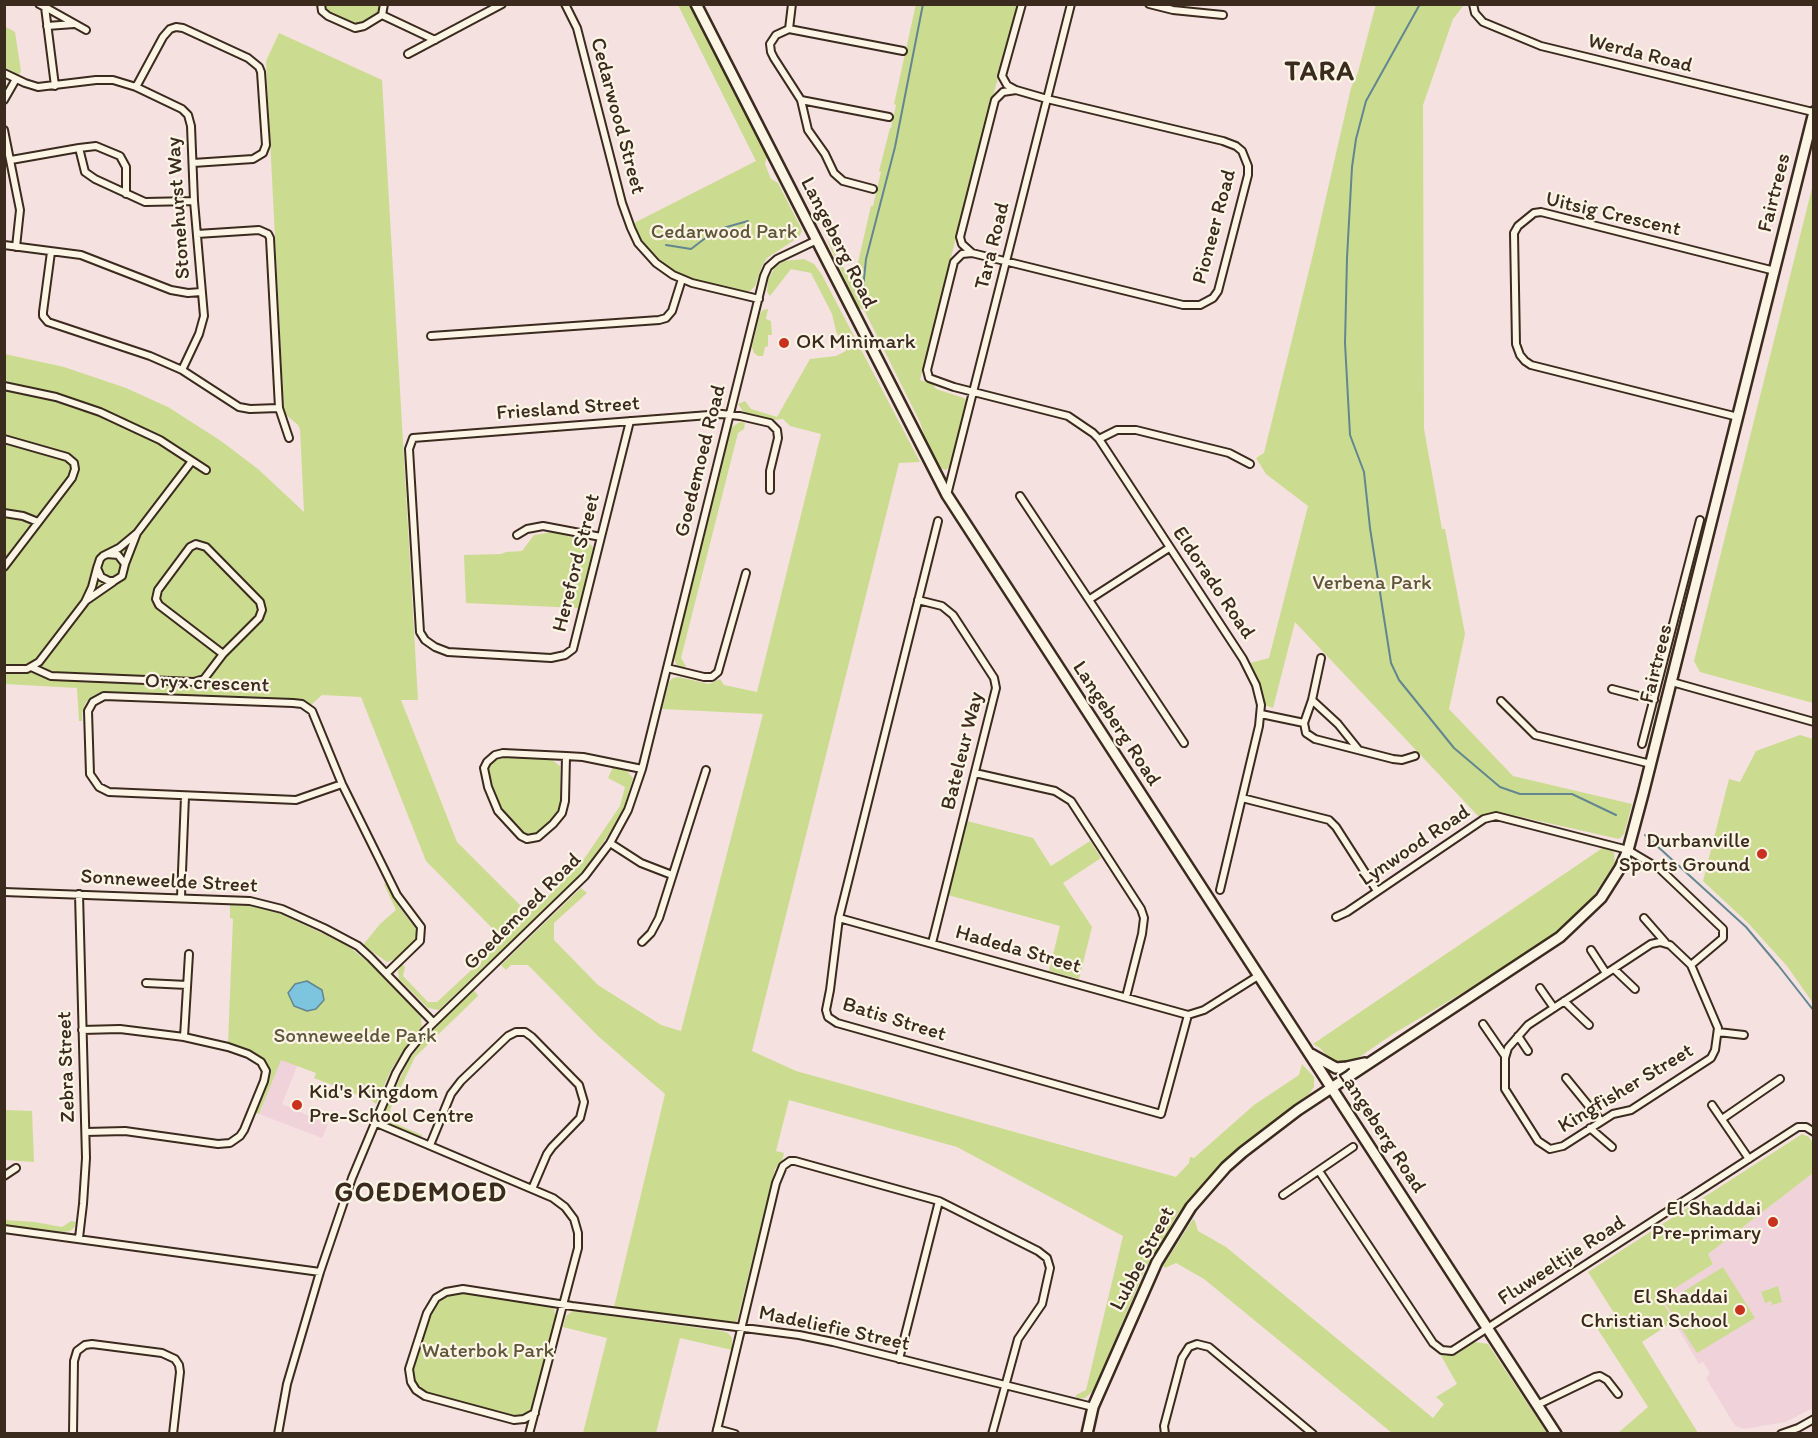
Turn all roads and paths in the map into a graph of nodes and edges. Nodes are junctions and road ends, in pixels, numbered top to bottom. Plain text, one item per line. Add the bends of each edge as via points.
1 (321, 4) edge
2 (384, 4) edge
3 (502, 4) edge
4 (566, 4) edge
5 (696, 4) edge
6 (792, 4) edge
7 (1022, 4) edge
8 (1071, 4) edge
9 (1149, 4) edge
10 (1473, 4) edge
11 (42, 6) edge
12 (382, 15) junction
13 (1223, 15) dead end
14 (75, 24) junction
15 (47, 26) junction
16 (789, 29) junction
17 (86, 30) dead end
18 (435, 40) junction
19 (903, 51) dead end
20 (408, 54) dead end
21 (4, 73) edge
22 (16, 79) junction
23 (55, 86) junction
24 (136, 87) junction
25 (1016, 90) junction
26 (1047, 99) junction
27 (4, 100) edge
28 (801, 100) junction
29 (1813, 112) edge
30 (890, 117) dead end
31 (4, 130) edge
32 (79, 148) junction
33 (11, 160) junction
34 (193, 162) junction
35 (873, 189) dead end
36 (126, 194) junction
37 (194, 201) junction
38 (197, 234) junction
39 (817, 240) junction
40 (4, 245) edge
41 (16, 247) junction
42 (51, 252) junction
43 (972, 253) junction
44 (1006, 261) junction
45 (1774, 270) junction
46 (682, 279) junction
47 (201, 292) junction
48 (759, 299) junction
49 (430, 336) dead end
50 (182, 370) junction
51 (4, 386) edge
52 (974, 392) junction
53 (279, 408) junction
54 (730, 415) junction
55 (1738, 417) junction
56 (630, 421) junction
57 (289, 438) dead end
58 (4, 439) edge
59 (1099, 439) junction
60 (411, 441) joint
61 (192, 461) junction
62 (1250, 464) dead end
63 (206, 470) dead end
64 (770, 490) dead end
65 (947, 495) junction
66 (1020, 496) dead end
67 (4, 513) edge
68 (1700, 520) dead end
69 (938, 521) dead end
70 (38, 522) junction
71 (137, 533) junction
72 (517, 535) dead end
73 (601, 537) junction
74 (1169, 548) junction
75 (106, 554) junction
76 (125, 564) junction
77 (4, 567) edge
78 (97, 568) junction
79 (746, 573) dead end
80 (1685, 576) junction
81 (1697, 579) junction
82 (114, 581) junction
83 (1090, 599) junction
84 (918, 600) junction
85 (85, 602) junction
86 (223, 654) junction
87 (1321, 658) dead end
88 (31, 667) junction
89 (667, 668) junction
90 (4, 669) edge
91 (1672, 682) junction
92 (1611, 689) dead end
93 (1312, 700) junction
94 (1654, 700) junction
95 (1501, 701) dead end
96 (1261, 714) junction
97 (1814, 722) edge
98 (1304, 723) junction
99 (1184, 743) dead end
100 (1642, 744) dead end
101 (1358, 749) junction
102 (566, 756) junction
103 (1415, 756) dead end
104 (1651, 764) junction
105 (642, 769) junction
106 (705, 770) dead end
107 (975, 773) junction
108 (342, 784) junction
109 (185, 796) junction
110 (1242, 798) junction
111 (610, 843) junction
112 (1628, 850) junction
113 (672, 875) junction
114 (1220, 890) dead end
115 (1377, 891) junction
116 (4, 892) edge
117 (79, 894) junction
118 (181, 897) junction
119 (1336, 917) dead end
120 (839, 918) junction
121 (1644, 918) dead end
122 (642, 942) dead end
123 (1665, 942) junction
124 (932, 943) junction
125 (1592, 950) dead end
126 (189, 954) dead end
127 (1691, 965) junction
128 (1614, 969) junction
129 (387, 973) junction
130 (1606, 974) junction
131 (1258, 976) junction
132 (146, 983) dead end
133 (187, 985) junction
134 (1540, 988) dead end
135 (1635, 988) dead end
136 (1126, 997) junction
137 (1564, 1001) junction
138 (1554, 1008) junction
139 (1188, 1015) junction
140 (434, 1023) junction
141 (1484, 1024) dead end
142 (1589, 1025) dead end
143 (82, 1030) junction
144 (1718, 1032) junction
145 (1744, 1035) dead end
146 (1518, 1036) junction
147 (184, 1037) junction
148 (1306, 1051) junction
149 (1528, 1051) dead end
150 (1505, 1056) junction
151 (1371, 1061) junction
152 (1566, 1078) dead end
153 (1780, 1079) dead end
154 (1331, 1089) junction
155 (1712, 1105) dead end
156 (1722, 1119) junction
157 (1601, 1121) junction
158 (374, 1122) junction
159 (1590, 1128) junction
160 (86, 1132) junction
161 (1814, 1132) edge
162 (430, 1145) junction
163 (1353, 1147) dead end
164 (1612, 1147) dead end
165 (1749, 1159) junction
166 (16, 1168) dead end
167 (1319, 1171) junction
168 (4, 1176) edge
169 (532, 1189) junction
170 (1282, 1195) dead end
171 (939, 1201) junction
172 (4, 1230) edge
173 (79, 1238) junction
174 (320, 1272) junction
175 (564, 1304) junction
176 (741, 1327) junction
177 (1488, 1329) junction
178 (899, 1359) junction
179 (1006, 1386) junction
180 (1618, 1394) dead end
181 (1537, 1405) junction
182 (1093, 1407) junction
183 (535, 1413) junction
184 (1814, 1419) edge
185 (717, 1431) edge
186 (73, 1434) edge
187 (172, 1434) edge
188 (279, 1434) edge
189 (529, 1434) edge
190 (735, 1434) edge
191 (992, 1434) edge
192 (1087, 1434) edge
193 (1165, 1434) edge
194 (1313, 1434) edge
195 (1556, 1434) edge
196 (1781, 1434) edge

1 - 12 street via 324,14 355,28
2 - 12 street
3 - 18 street
4 - 46 street, Cedarwood Street via 581,41 631,228 649,256
5 - 39 main road, Langeberg Road
6 - 16 street
7 - 25 street via 1002,76 1007,86
8 - 26 street, Tara Road
9 - 13 street
10 - 29 street, Werda Road via 1483,22 1541,46
11 - 14 street
11 - 15 street
12 - 18 street
14 - 15 street
14 - 17 street
15 - 23 street
16 - 19 street
16 - 28 street via 776,34 770,48
18 - 20 street
21 - 22 street, Stonehurst Way
22 - 23 street, Stonehurst Way via 34,87
22 - 27 street
23 - 24 street, Stonehurst Way via 108,79
24 - 34 street, Stonehurst Way via 188,115
24 - 34 street via 163,37 176,27 257,64 261,72 266,145 263,153 253,159
25 - 26 street, Pioneer Road
25 - 43 street via 1003,92 995,100 960,237
26 - 44 street, Tara Road
26 - 44 street, Pioneer Road via 1231,144 1246,158 1248,175 1218,291 1207,303 1184,305
28 - 30 street
28 - 35 street via 808,130 834,173 843,181
29 - 45 main road, Fairtrees
31 - 33 street
32 - 33 street
32 - 36 street via 89,176
32 - 36 street via 96,146 120,156 126,167
33 - 41 street via 20,210
34 - 37 street, Stonehurst Way
36 - 37 street via 145,202
37 - 38 street, Stonehurst Way
38 - 47 street, Stonehurst Way
38 - 53 street via 259,230 270,238
39 - 48 street, Goedemoed Road via 768,267
39 - 65 main road, Langeberg Road
40 - 41 street, Stonehurst Way
41 - 42 street, Stonehurst Way
42 - 47 street, Stonehurst Way via 101,261 180,292
42 - 50 street via 45,319
43 - 44 street, Pioneer Road
43 - 52 street, Eldorado Road via 962,254 954,262 927,374 932,380
44 - 52 street, Tara Road
45 - 55 main road, Fairtrees
45 - 55 street, Uitsig Crescent via 1541,212 1534,213 1514,233 1516,344 1525,361
46 - 48 street, Cedarwood Street
46 - 49 street via 672,311 660,320
47 - 50 street via 204,323
48 - 54 street, Goedemoed Road
50 - 53 street via 238,407
51 - 61 street via 100,412 160,440
52 - 59 street, Eldorado Road via 1068,416
52 - 65 street, Tara Road
53 - 57 street
54 - 56 street, Friesland Street
54 - 64 street, Friesland Street via 767,422 777,430
54 - 89 street, Goedemoed Road
55 - 81 main road, Fairtrees
56 - 60 street, Friesland Street via 416,437
56 - 73 street, Hereford Street
58 - 70 street via 44,449 74,463 74,475
59 - 62 street via 1117,430 1136,430 1229,453
59 - 74 street, Eldorado Road
60 - 73 street, Hereford Street via 420,632 435,647 459,653 551,658 565,655 576,642
61 - 63 street
61 - 71 street
65 - 131 main road, Langeberg Road
66 - 83 street
67 - 70 street
68 - 80 street
69 - 84 street, Batis Street
70 - 77 street
71 - 75 street
71 - 76 street
72 - 73 street via 543,526
74 - 83 street
74 - 96 street, Eldorado Road via 1249,668
75 - 76 street via 118,555
75 - 78 street
76 - 82 street via 122,576
78 - 82 street via 101,577
78 - 85 street
79 - 89 street via 718,672 704,677
80 - 81 street
80 - 94 street
81 - 91 main road, Fairtrees
82 - 85 street
83 - 99 street
84 - 107 street, Bateleur Way via 942,606 953,615 994,678 996,688
84 - 120 street, Batis Street
85 - 88 street via 42,659
86 - 86 street via 156,599 158,590 196,544 206,546 262,607 259,618
86 - 88 street via 204,679 194,682 51,676
87 - 93 street
88 - 90 street
89 - 105 street, Goedemoed Road
91 - 97 street
91 - 104 main road, Fairtrees
92 - 94 street
93 - 98 street
93 - 101 street
94 - 100 street
95 - 104 street via 1535,735
96 - 98 street
96 - 110 street, Eldorado Road
98 - 101 street via 1311,738
101 - 103 street via 1397,760
102 - 102 street via 498,754 487,762 484,772 494,801 505,821 521,836 538,837 562,813
102 - 105 street
104 - 112 main road, Fairtrees
105 - 111 street, Goedemoed Road via 628,810
106 - 113 street
107 - 124 street, Bateleur Way
107 - 136 street via 1055,791 1071,801 1142,909 1144,918
108 - 109 street, Oryx crescent via 304,798 286,800
108 - 109 street, Oryx crescent via 316,716 302,704 104,696 90,705 88,768 99,787 114,793
108 - 129 street, Oryx crescent via 398,895 421,927 420,941
109 - 118 street
110 - 114 street, Eldorado Road
110 - 115 street via 1329,820
111 - 113 street via 641,863
111 - 140 street, Goedemoed Road via 572,890
112 - 115 street, Lynwood Road via 1491,816
112 - 127 street, Lynwood Road via 1660,869 1724,931 1720,940
112 - 151 main road, Fairtrees via 1605,893 1573,926
113 - 122 street via 656,927
115 - 119 street, Lynwood Road
116 - 117 street, Sonneweelde Street
117 - 118 street, Sonneweelde Street
117 - 143 street, Zebra Street
118 - 129 street, Sonneweelde Street via 250,901 282,909 343,937
120 - 124 street, Hadeda Street
120 - 139 street, Batis Street via 826,1010 833,1022 1139,1108 1161,1114
121 - 123 street
123 - 127 street
123 - 128 street via 1651,944
124 - 136 street, Hadeda Street
125 - 130 street
126 - 133 street
127 - 144 street
128 - 130 street
128 - 135 street
129 - 140 street, Sonneweelde Street
130 - 137 street
131 - 139 street via 1204,1010
131 - 148 main road, Langeberg Road
132 - 133 street
133 - 147 street
134 - 138 street
136 - 139 street, Hadeda Street
137 - 138 street
137 - 142 street
138 - 146 street
140 - 158 street, Goedemoed Road via 401,1063
141 - 150 street
143 - 147 street via 120,1029
143 - 160 street, Zebra Street
144 - 145 street
144 - 157 street, Kingfisher Street via 1711,1058 1631,1110
146 - 149 street
146 - 150 street
147 - 160 street via 238,1051 264,1065 264,1081 240,1136 230,1143 218,1144 125,1131
148 - 151 main road via 1335,1068
148 - 154 main road, Langeberg Road
150 - 159 street, Kingfisher Street via 1505,1089 1540,1144 1558,1149
151 - 154 main road, Fairtrees
152 - 157 street
153 - 156 street
154 - 177 main road, Langeberg Road
154 - 182 main road, Lubbe Street via 1243,1152 1191,1207 1157,1262
155 - 156 street
156 - 165 street
157 - 159 street, Kingfisher Street
158 - 162 street
158 - 174 street, Goedemoed Road
159 - 164 street
160 - 173 street, Zebra Street
161 - 165 street, Fluweeltjie Road via 1798,1127
162 - 169 street
162 - 169 street via 460,1081 508,1036 525,1032 579,1085 584,1102 580,1118 547,1154
163 - 167 street
165 - 177 street, Fluweeltjie Road
166 - 168 street
167 - 170 street
167 - 177 street, Fluweeltjie Road via 1437,1348 1455,1351
169 - 175 street via 560,1202 577,1226 578,1248
171 - 176 street via 801,1162 787,1163 776,1183
171 - 178 street
171 - 179 street via 1038,1251 1049,1262 1042,1304 1018,1339
172 - 173 street
173 - 174 street
174 - 188 street, Goedemoed Road via 286,1384
175 - 176 street, Madeliefie Street
175 - 183 street
175 - 183 street, Madeliefie Street via 457,1289 441,1294 429,1308 409,1369 413,1386 425,1396 514,1420
176 - 178 street, Madeliefie Street via 833,1342
176 - 185 street
177 - 181 main road, Langeberg Road
178 - 179 street, Madeliefie Street
179 - 182 street, Madeliefie Street
179 - 191 street
180 - 181 street via 1600,1376
181 - 195 main road, Langeberg Road
182 - 192 main road, Lubbe Street
183 - 189 street
184 - 196 street
185 - 190 street
186 - 187 street via 74,1361 77,1351 92,1344 162,1353 175,1359 180,1372
193 - 194 street via 1182,1358 1189,1347 1197,1344 1209,1347

